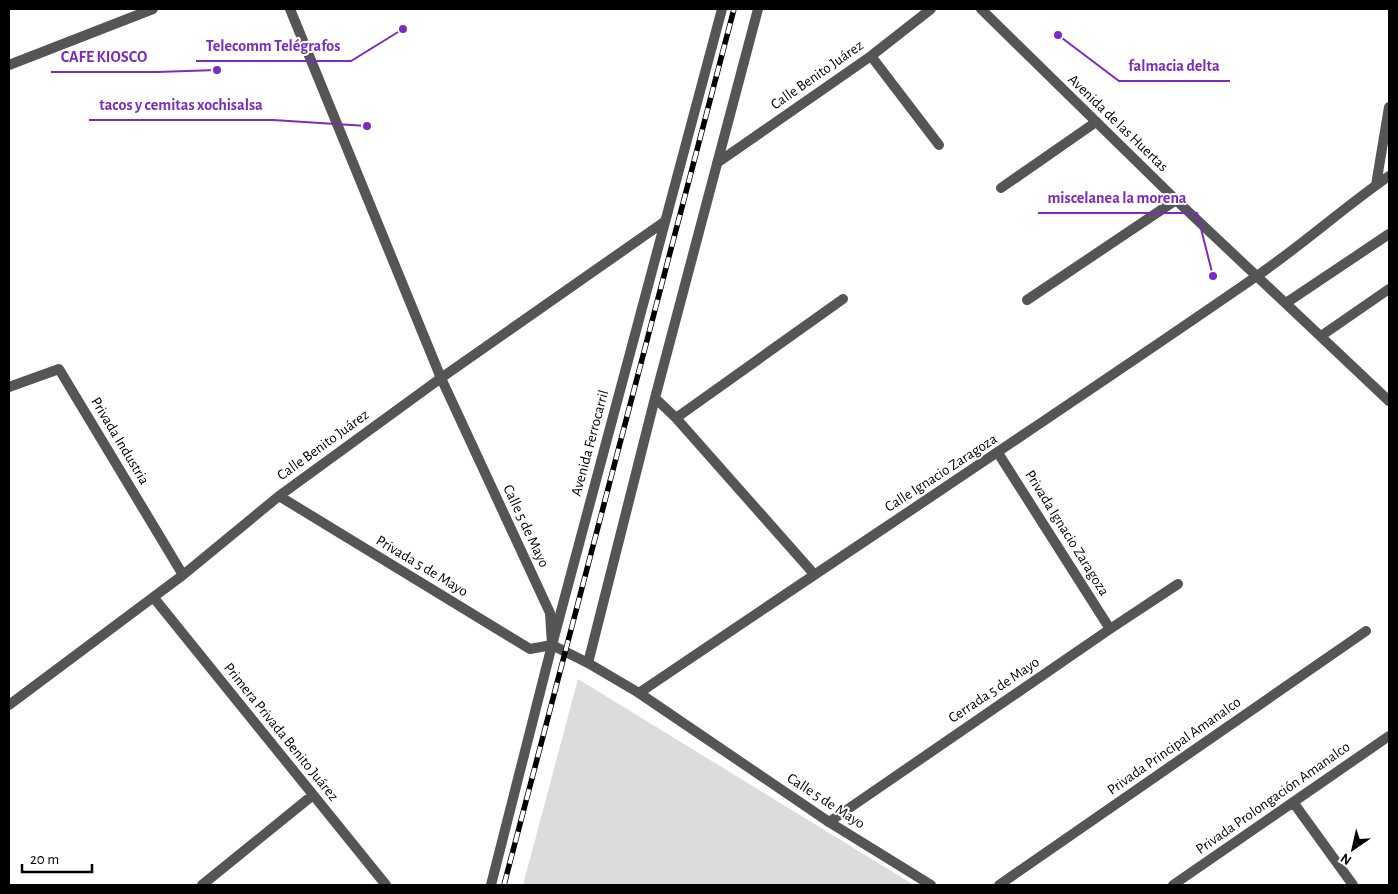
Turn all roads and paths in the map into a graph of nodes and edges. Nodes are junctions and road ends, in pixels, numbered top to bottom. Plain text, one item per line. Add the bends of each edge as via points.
1 (153, 9) edge
2 (290, 9) edge
3 (722, 9) edge
4 (758, 9) edge
5 (931, 9) edge
6 (980, 9) edge
7 (871, 56) junction
8 (9, 65) edge
9 (1389, 107) edge
10 (1096, 122) junction
11 (939, 145) dead end
12 (717, 163) junction
13 (1389, 176) edge
14 (1376, 185) junction
15 (1001, 188) dead end
16 (1176, 200) junction
17 (664, 222) junction
18 (1389, 234) edge
19 (1257, 276) junction
20 (1389, 289) edge
21 (843, 299) dead end
22 (1027, 300) dead end
23 (1286, 303) junction
24 (1321, 336) junction
25 (441, 378) junction
26 (9, 387) edge
27 (655, 398) junction
28 (1389, 400) edge
29 (676, 418) junction
30 (998, 453) junction
31 (279, 496) junction
32 (814, 574) junction
33 (183, 575) junction
34 (1178, 584) dead end
35 (154, 598) junction
36 (1110, 629) junction
37 (1366, 631) dead end
38 (552, 645) junction
39 (588, 663) junction
40 (639, 693) junction
41 (9, 705) edge
42 (1389, 736) edge
43 (313, 795) junction
44 (1293, 802) junction
45 (828, 822) junction
46 (202, 885) edge
47 (386, 885) edge
48 (491, 885) edge
49 (931, 885) edge
50 (999, 885) edge
51 (1173, 885) edge
52 (1353, 885) edge

1 - 8 street
2 - 25 street, Calle 5 de Mayo
3 - 17 street, Avenida Ferrocarril
4 - 12 street
5 - 7 street, Calle Benito Juárez
6 - 10 street, Avenida de las Huertas
7 - 11 street
7 - 12 street, Calle Benito Juárez
9 - 14 street
10 - 15 street
10 - 16 street, Avenida de las Huertas
12 - 27 street
13 - 14 street, Calle Ignacio Zaragoza
14 - 19 street, Calle Ignacio Zaragoza
16 - 19 street, Avenida de las Huertas
16 - 22 street
17 - 25 street, Calle Benito Juárez
17 - 38 street, Avenida Ferrocarril
18 - 23 street
19 - 23 street, Avenida de las Huertas
19 - 30 street, Calle Ignacio Zaragoza
20 - 24 street
21 - 29 street
23 - 24 street, Avenida de las Huertas
24 - 28 street, Avenida de las Huertas
25 - 31 street, Calle Benito Juárez
25 - 38 street, Calle 5 de Mayo via 550,613
26 - 33 street, Privada Industria via 59,369
27 - 29 street
27 - 39 street
29 - 32 street
30 - 32 street, Calle Ignacio Zaragoza
30 - 36 street, Privada Ignacio Zaragoza
31 - 33 street, Calle Benito Juárez
31 - 38 street, Privada 5 de Mayo via 530,649
32 - 40 street, Calle Ignacio Zaragoza
33 - 35 street, Calle Benito Juárez
34 - 36 street, Cerrada 5 de Mayo
35 - 41 street, Calle Benito Juárez
35 - 43 street, Primera Privada Benito Juárez
36 - 45 street, Cerrada 5 de Mayo
37 - 50 street, Privada Principal Amanalco
38 - 39 street, Calle 5 de Mayo
38 - 48 street, Avenida Ferrocarril
39 - 40 street, Calle 5 de Mayo
40 - 45 street, Calle 5 de Mayo
42 - 44 street, Privada Prolongación Amanalco
43 - 46 street
43 - 47 street, Primera Privada Benito Juárez
44 - 51 street, Privada Prolongación Amanalco
44 - 52 street
45 - 49 street, Calle 5 de Mayo

